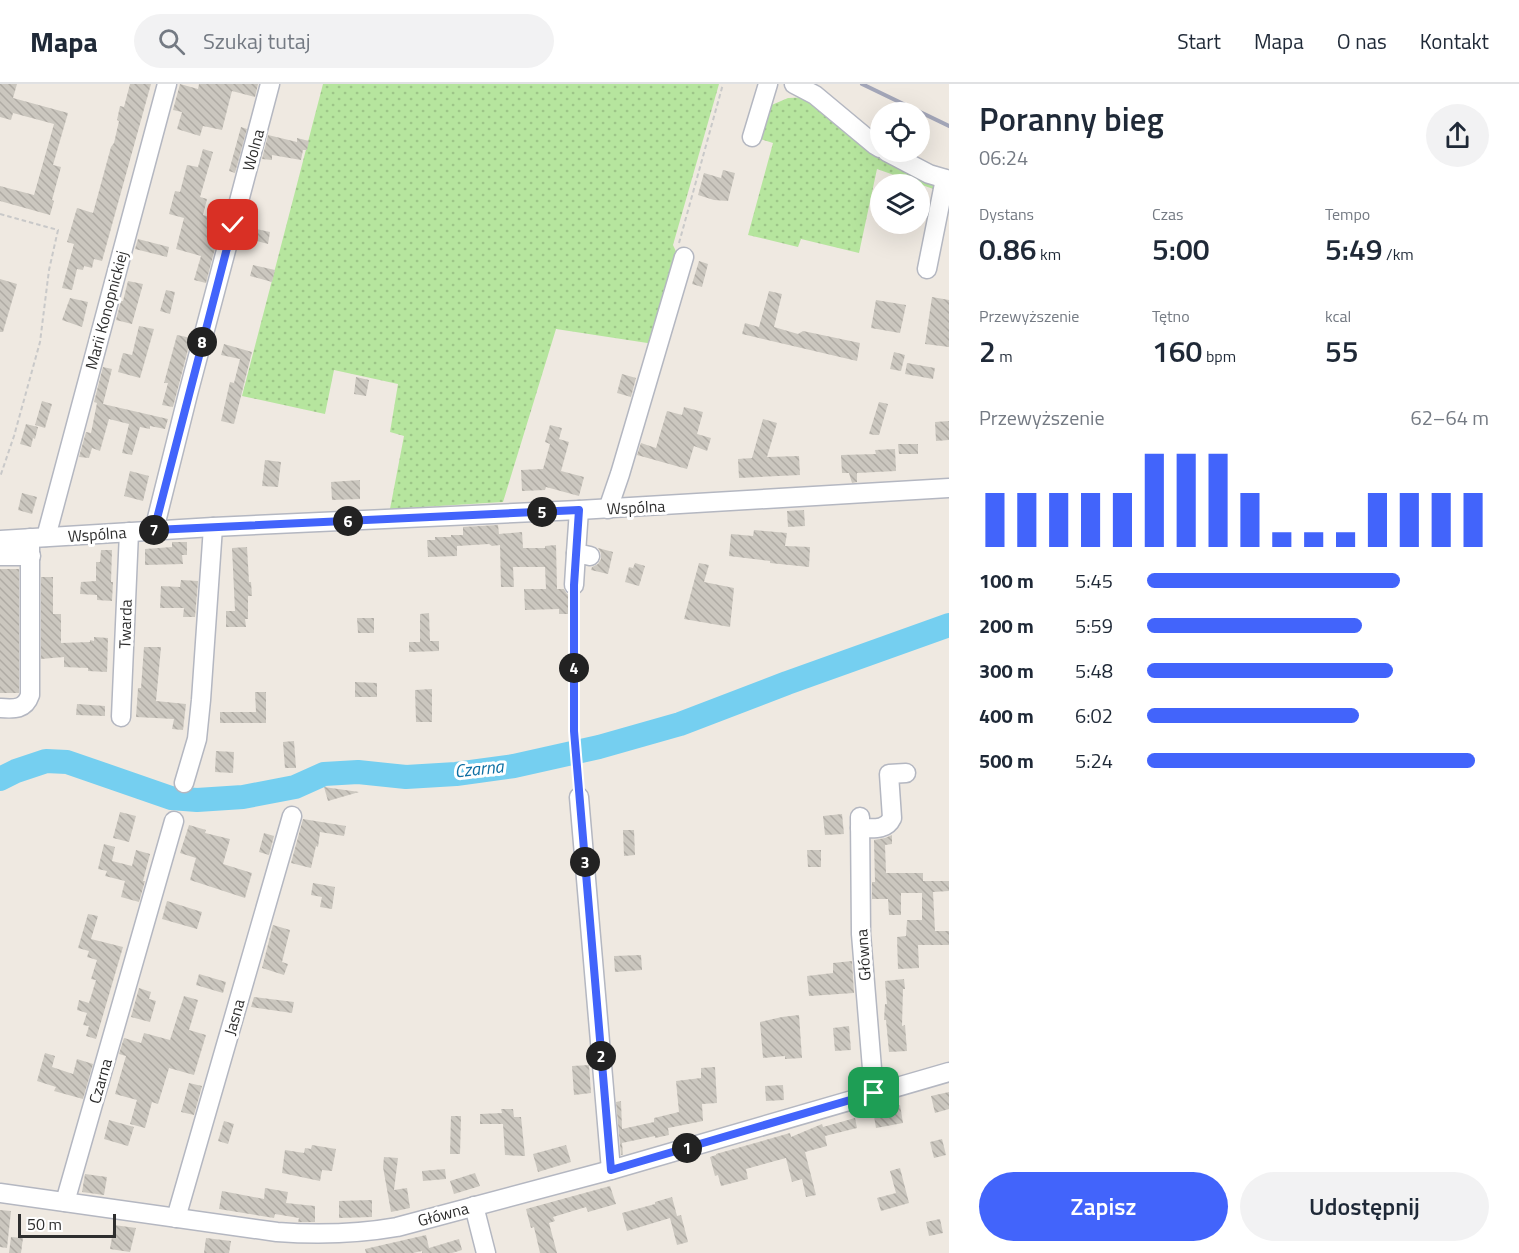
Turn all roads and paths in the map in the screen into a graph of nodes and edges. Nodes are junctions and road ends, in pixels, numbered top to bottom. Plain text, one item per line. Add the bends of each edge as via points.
1 (167, 84) edge
2 (270, 84) edge
3 (723, 84) edge
4 (768, 84) edge
5 (794, 84) edge
6 (752, 137) dead end
7 (870, 141) edge
8 (906, 162) edge
9 (947, 179) edge
10 (0, 214) edge
11 (684, 256) joint
12 (927, 269) dead end
13 (0, 477) edge
14 (949, 488) edge
15 (608, 508) junction
16 (579, 510) junction
17 (213, 527) junction
18 (154, 530) junction
19 (129, 532) junction
20 (38, 537) junction
21 (0, 540) edge
22 (0, 556) edge
23 (31, 556) junction
24 (574, 585) joint
25 (0, 708) edge
26 (121, 717) dead end
27 (906, 773) dead end
28 (184, 783) dead end
29 (579, 797) joint
30 (292, 816) dead end
31 (174, 821) dead end
32 (949, 1072) edge
33 (874, 1093) junction
34 (611, 1170) junction
35 (0, 1193) edge
36 (65, 1203) junction
37 (474, 1206) junction
38 (176, 1218) junction
39 (486, 1253) edge

1 - 20 street, Marii Konopnickiej
2 - 18 street, Wolna
3 - 11 path via 678,246
4 - 6 street
5 - 7 street via 814,95
8 - 9 street
9 - 12 street
10 - 13 path via 58,230 40,342
11 - 15 street
14 - 15 street, Wspólna
15 - 16 street, Wspólna
16 - 17 street, Wspólna
16 - 24 street via 583,555
17 - 18 street, Wspólna
17 - 28 street via 197,739
18 - 19 street, Wspólna
19 - 20 street, Wspólna
19 - 26 street, Twarda
20 - 21 street, Wspólna
20 - 23 street, Marii Konopnickiej
22 - 23 street
23 - 25 street, Marii Konopnickiej via 30,695 23,706
24 - 29 path via 574,731
27 - 33 street, Główna via 890,774 890,822 880,828 860,823 861,934
29 - 34 street
30 - 38 street, Jasna
31 - 36 street, Czarna
32 - 33 street, Główna
33 - 34 street, Główna
34 - 37 street, Główna
35 - 36 street, Główna
36 - 38 street, Główna
37 - 38 street, Główna via 397,1227 339,1234 277,1232
37 - 39 street

